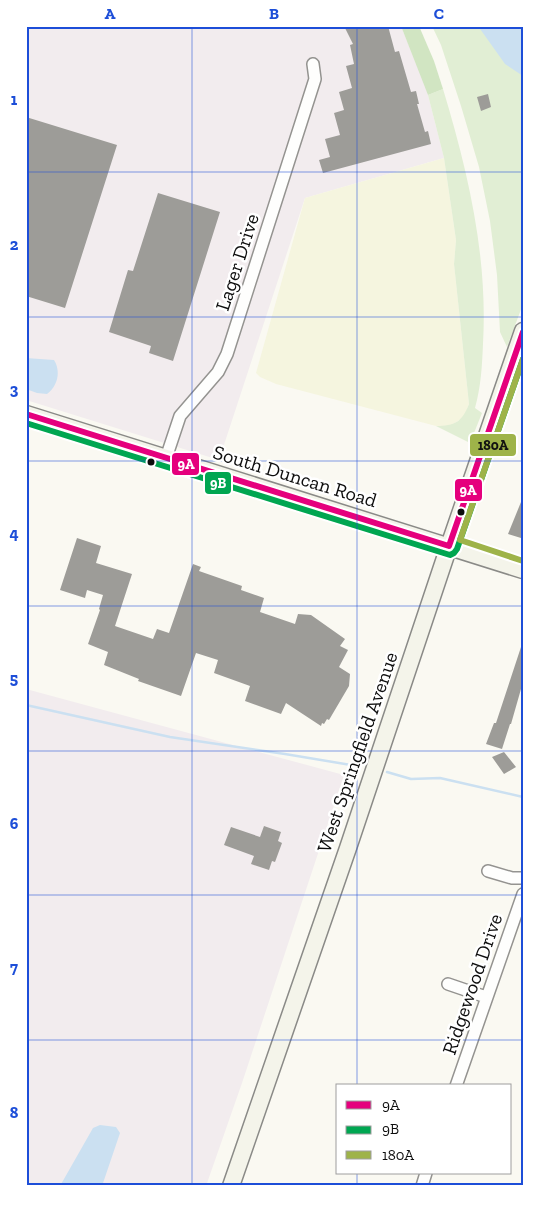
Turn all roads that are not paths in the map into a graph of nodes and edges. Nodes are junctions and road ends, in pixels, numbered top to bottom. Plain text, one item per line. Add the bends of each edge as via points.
1 (313, 64) dead end
2 (522, 337) edge
3 (26, 414) edge
4 (166, 458) junction
5 (449, 546) junction
6 (523, 570) edge
7 (488, 871) dead end
8 (523, 878) edge
9 (523, 894) edge
10 (448, 984) dead end
11 (486, 997) junction
12 (457, 1084) edge
13 (426, 1174) edge
14 (231, 1186) edge
15 (422, 1186) edge

1 - 4 street, Lager Drive via 314,79 226,354 218,372 180,416
2 - 5 main road, West Springfield Avenue
3 - 4 main road, South Duncan Road
4 - 5 main road, South Duncan Road
5 - 6 main road, South Duncan Road
5 - 14 main road, West Springfield Avenue
7 - 8 street
9 - 11 street, Ridgewood Drive
10 - 11 street
11 - 12 street, Ridgewood Drive
13 - 15 street

